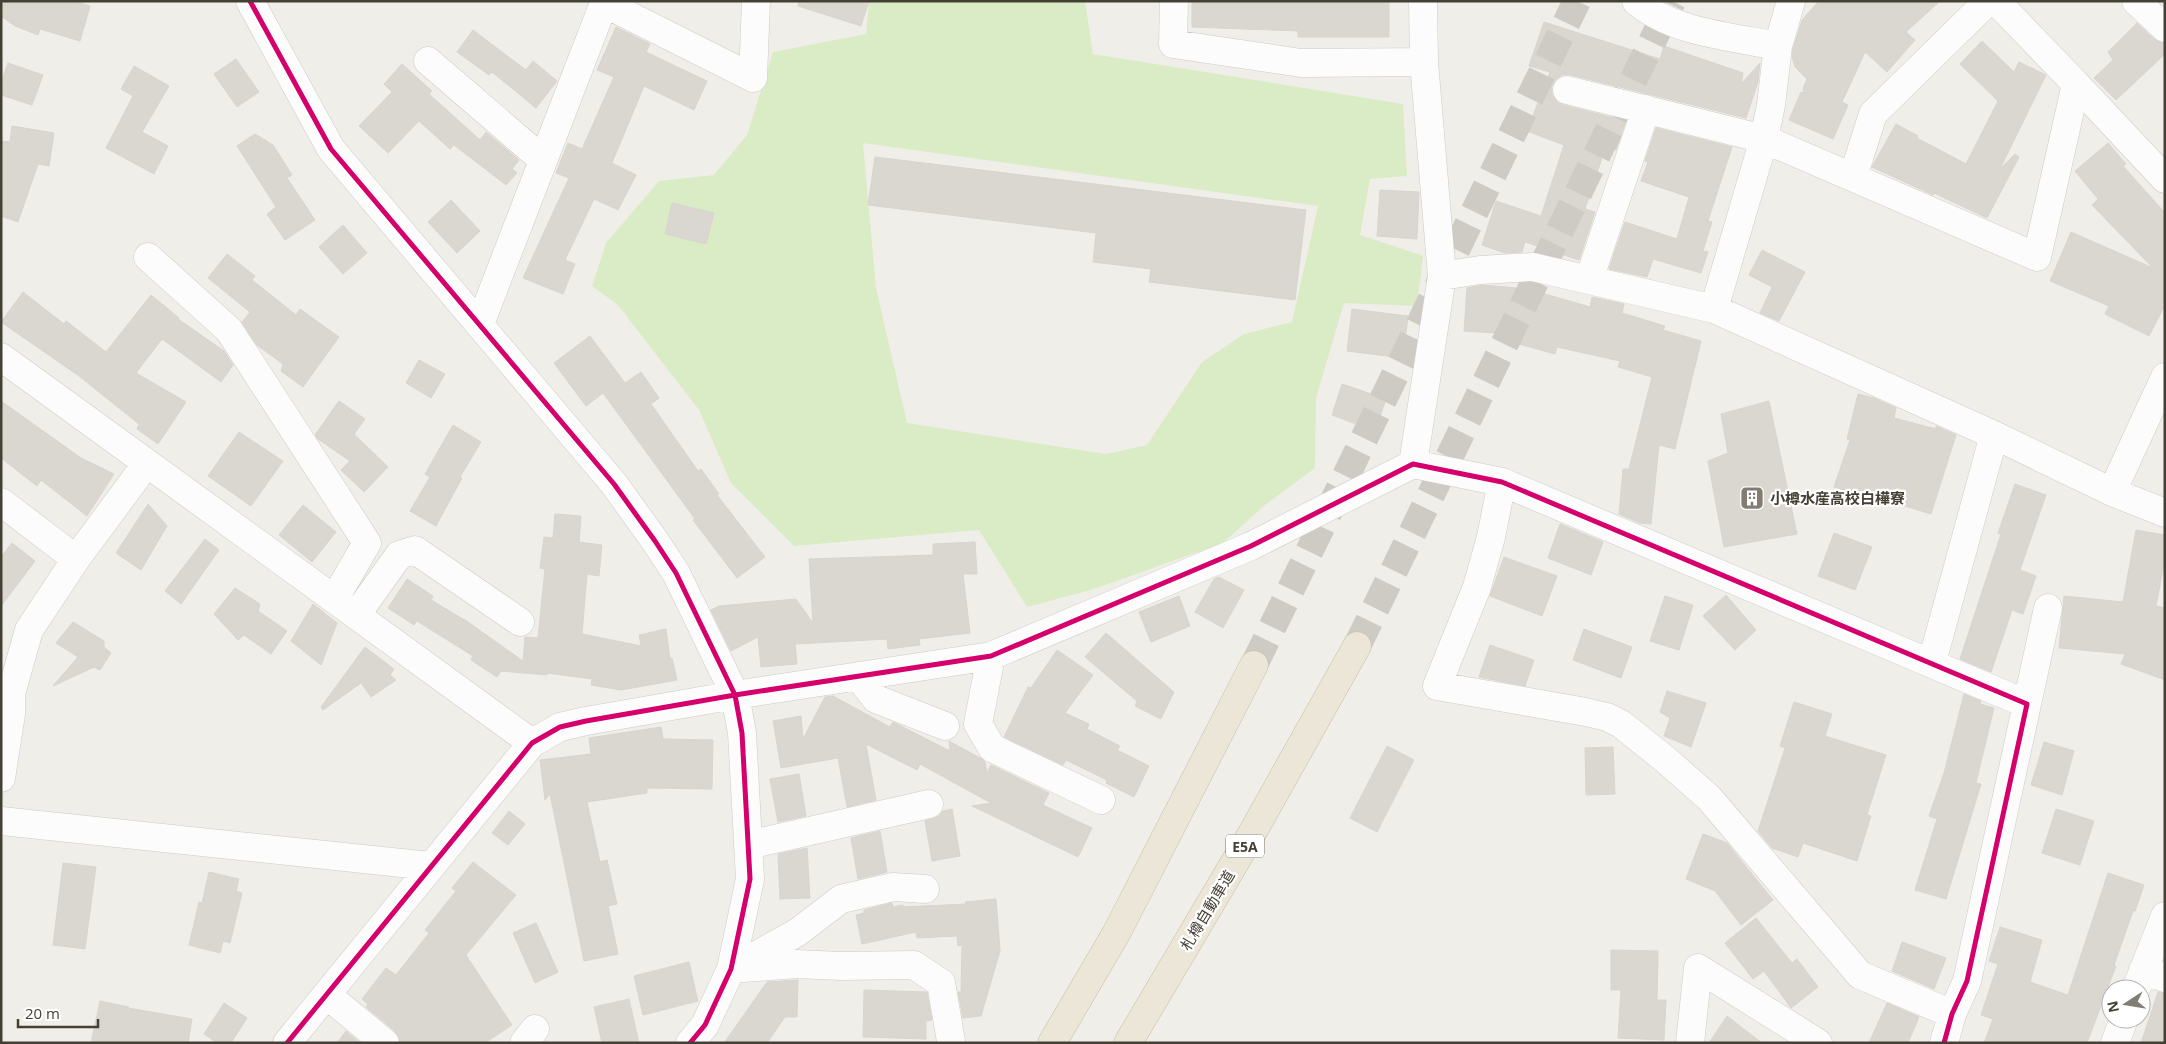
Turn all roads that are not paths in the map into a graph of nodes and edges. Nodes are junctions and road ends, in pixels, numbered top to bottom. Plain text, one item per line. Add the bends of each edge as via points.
1 (250, 1) edge
2 (756, 1) edge
3 (1174, 1) edge
4 (1423, 1) edge
5 (1636, 1) edge
6 (1791, 1) edge
7 (1988, 1) edge
8 (1996, 1) edge
9 (2136, 1) edge
10 (602, 2) edge
11 (2165, 28) edge
12 (1778, 46) junction
13 (428, 61) dead end
14 (1424, 62) junction
15 (2076, 84) junction
16 (1567, 90) dead end
17 (1646, 109) junction
18 (1764, 139) junction
19 (543, 160) junction
20 (1854, 177) junction
21 (2165, 179) edge
22 (148, 257) dead end
23 (1442, 276) junction
24 (1589, 280) junction
25 (1714, 309) junction
26 (480, 324) junction
27 (1, 358) edge
28 (2165, 377) edge
29 (1994, 435) junction
30 (147, 463) junction
31 (1413, 464) junction
32 (1502, 482) junction
33 (2112, 492) junction
34 (1, 502) edge
35 (2165, 513) edge
36 (76, 560) junction
37 (335, 598) junction
38 (2048, 608) dead end
39 (357, 614) junction
40 (520, 622) dead end
41 (1357, 646) tunnel mouth
42 (991, 656) junction
43 (1932, 662) junction
44 (1254, 665) tunnel mouth
45 (858, 676) junction
46 (735, 695) junction
47 (2027, 704) junction
48 (945, 726) dead end
49 (532, 743) junction
50 (1, 778) edge
51 (1101, 800) dead end
52 (929, 804) dead end
53 (1, 820) edge
54 (748, 845) junction
55 (430, 866) junction
56 (925, 889) dead end
57 (2165, 916) edge
58 (731, 969) junction
59 (2148, 979) edge
60 (327, 995) junction
61 (1952, 1014) junction
62 (2120, 1029) edge
63 (951, 1041) dead end
64 (287, 1043) edge
65 (385, 1043) edge
66 (690, 1043) edge
67 (1052, 1043) edge
68 (1128, 1043) edge
69 (1690, 1043) edge
70 (1818, 1043) edge
71 (1944, 1043) edge
72 (2115, 1043) edge

1 - 26 street via 331,149
2 - 10 street via 753,78
3 - 14 street via 1173,44 1301,63
4 - 14 street
5 - 12 street via 1656,17 1678,25
6 - 12 street
7 - 20 street via 1873,114
8 - 15 street
9 - 11 street
10 - 19 street
12 - 18 street
13 - 19 street
14 - 23 street
15 - 20 street via 2037,257
15 - 21 street
16 - 17 street
17 - 18 street
17 - 24 street
18 - 20 street
18 - 25 street
19 - 26 street
22 - 37 street via 229,330 367,543
23 - 24 street via 1533,267
23 - 31 street
24 - 25 street
25 - 29 street
26 - 46 street via 614,484 655,541 676,574
27 - 30 street
28 - 33 street
29 - 33 street
29 - 43 street
30 - 36 street
30 - 37 street
31 - 32 street
31 - 42 street via 1251,546
32 - 43 street
32 - 61 street via 1477,587 1437,686 1586,712 1621,724 1709,798 1860,975
33 - 35 street
34 - 36 street
36 - 50 street via 29,630 11,694 12,714
37 - 39 street
38 - 47 street
39 - 40 street via 399,555 415,550
39 - 49 street
41 - 68 highway, 札樽自動車道 / E5A via 1251,835
42 - 45 street
42 - 51 street via 978,724 992,748
43 - 47 street
44 - 67 highway via 1117,932
45 - 46 street
45 - 48 street via 876,699
46 - 49 street via 560,727
46 - 54 street via 742,733
47 - 61 street via 1967,981
49 - 55 street
52 - 54 street
53 - 55 street
54 - 58 street via 750,879
55 - 60 street
56 - 58 street via 893,887 841,899 798,932
57 - 59 street
58 - 63 street via 796,964 914,965 941,984
58 - 66 street via 705,1025
60 - 64 street
60 - 65 street
61 - 71 street
62 - 72 street
69 - 70 street via 1698,968

